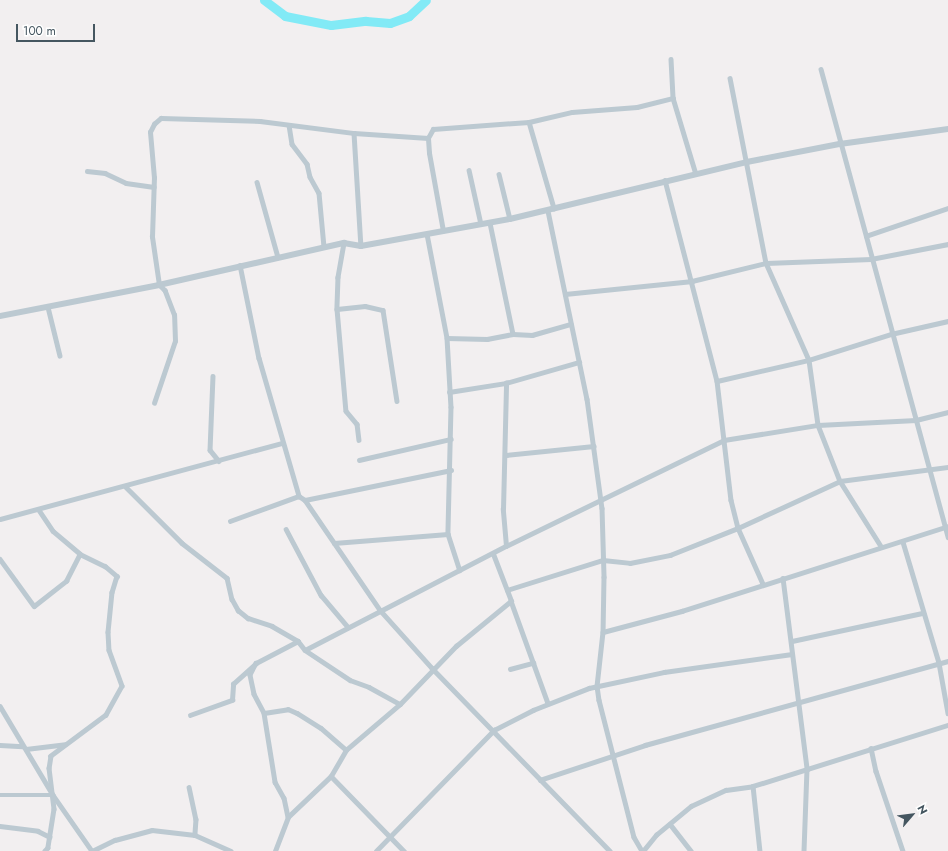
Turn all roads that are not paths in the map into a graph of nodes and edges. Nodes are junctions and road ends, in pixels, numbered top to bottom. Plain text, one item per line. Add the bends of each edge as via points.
1 (671, 59) dead end
2 (821, 69) dead end
3 (730, 78) dead end
4 (673, 98) junction
5 (528, 122) junction
6 (289, 125) junction
7 (948, 129) edge
8 (354, 134) junction
9 (428, 138) junction
10 (840, 144) junction
11 (747, 162) junction
12 (469, 170) dead end
13 (87, 171) dead end
14 (499, 174) dead end
15 (696, 174) junction
16 (665, 180) junction
17 (257, 182) dead end
18 (154, 187) junction
19 (948, 208) edge
20 (551, 210) junction
21 (510, 219) junction
22 (490, 223) junction
23 (481, 224) junction
24 (443, 231) junction
25 (427, 234) junction
26 (866, 236) junction
27 (344, 243) junction
28 (948, 244) edge
29 (361, 246) junction
30 (324, 247) junction
31 (278, 257) junction
32 (871, 258) junction
33 (766, 263) junction
34 (240, 265) junction
35 (692, 281) junction
36 (159, 285) junction
37 (565, 294) junction
38 (48, 307) junction
39 (336, 309) junction
40 (0, 316) edge
41 (948, 321) edge
42 (570, 324) junction
43 (514, 334) junction
44 (891, 334) junction
45 (447, 338) junction
46 (60, 356) dead end
47 (809, 360) junction
48 (579, 362) junction
49 (212, 376) dead end
50 (717, 381) junction
51 (506, 383) junction
52 (449, 392) junction
53 (397, 401) dead end
54 (154, 403) dead end
55 (948, 412) edge
56 (916, 420) junction
57 (818, 425) junction
58 (451, 439) junction
59 (359, 440) dead end
60 (724, 440) junction
61 (282, 443) junction
62 (594, 446) junction
63 (506, 454) junction
64 (359, 460) dead end
65 (219, 461) junction
66 (948, 467) edge
67 (451, 470) junction
68 (931, 471) junction
69 (840, 481) junction
70 (126, 487) junction
71 (299, 496) junction
72 (600, 499) junction
73 (304, 500) junction
74 (39, 510) junction
75 (0, 519) edge
76 (230, 521) dead end
77 (947, 526) edge
78 (738, 528) junction
79 (286, 529) dead end
80 (448, 534) junction
81 (948, 537) edge
82 (903, 542) junction
83 (334, 543) junction
84 (506, 546) junction
85 (881, 546) junction
86 (80, 554) junction
87 (493, 554) junction
88 (0, 559) edge
89 (603, 560) junction
90 (460, 570) junction
91 (783, 578) junction
92 (763, 584) junction
93 (506, 590) junction
94 (511, 600) junction
95 (380, 610) junction
96 (923, 613) junction
97 (348, 627) junction
98 (603, 632) junction
99 (298, 641) junction
100 (792, 641) junction
101 (305, 650) junction
102 (792, 654) junction
103 (948, 661) edge
104 (256, 663) junction
105 (533, 663) junction
106 (939, 663) junction
107 (432, 668) junction
108 (510, 669) dead end
109 (597, 686) junction
110 (798, 702) junction
111 (548, 703) junction
112 (400, 704) junction
113 (0, 706) edge
114 (264, 713) junction
115 (948, 713) edge
116 (190, 715) dead end
117 (948, 725) edge
118 (494, 730) junction
119 (64, 744) junction
120 (0, 745) edge
121 (24, 748) junction
122 (871, 748) junction
123 (346, 750) junction
124 (612, 756) junction
125 (807, 769) junction
126 (331, 776) junction
127 (540, 780) junction
128 (753, 786) junction
129 (189, 787) dead end
130 (0, 795) edge
131 (53, 795) junction
132 (288, 817) junction
133 (670, 824) junction
134 (0, 826) edge
135 (195, 835) junction
136 (391, 836) junction
137 (50, 837) junction
138 (45, 851) edge
139 (92, 851) edge
140 (230, 851) edge
141 (275, 851) edge
142 (376, 851) edge
143 (404, 851) edge
144 (610, 851) edge
145 (643, 851) edge
146 (691, 851) edge
147 (760, 851) edge
148 (804, 851) edge
149 (903, 851) edge

1 - 4 street
2 - 10 street
3 - 11 street
4 - 5 street via 637,107 572,112
4 - 15 street
5 - 9 street via 432,129
5 - 20 street
6 - 8 street
6 - 18 street via 260,121 161,118 150,132
6 - 30 street via 292,144 307,164 310,177 319,193
7 - 10 street
8 - 9 street
8 - 29 street
9 - 24 street
10 - 11 street
10 - 26 street
11 - 15 street
11 - 33 street
12 - 23 street
13 - 18 street via 105,173 126,183
14 - 21 street
15 - 16 street
16 - 20 street
16 - 35 street
17 - 31 street
18 - 36 street via 152,237
19 - 26 street
20 - 21 street
20 - 37 street
21 - 22 street
22 - 23 street
22 - 43 street
23 - 24 street
24 - 25 street
25 - 29 street
25 - 45 street
26 - 32 street
27 - 29 street
27 - 30 street
27 - 39 street
28 - 32 street
30 - 31 street
31 - 34 street
32 - 33 street
32 - 44 street
33 - 35 street
33 - 47 street
34 - 36 street
34 - 61 street via 258,358 273,400
35 - 37 street
35 - 50 street
36 - 38 street
36 - 54 street via 165,291 174,315 175,341
37 - 42 street
38 - 40 street
38 - 46 street
39 - 53 street via 365,306 383,310
39 - 59 street via 346,411 357,424
41 - 44 street
42 - 43 street via 532,335
42 - 48 street
43 - 45 street via 487,339
44 - 47 street
44 - 56 street
45 - 52 street
47 - 50 street
47 - 57 street
48 - 51 street
48 - 62 street
49 - 65 street via 210,450
50 - 60 street
51 - 52 street
51 - 63 street
52 - 58 street
55 - 56 street
56 - 57 street
56 - 68 street
57 - 60 street
57 - 69 street
58 - 64 street
58 - 67 street
60 - 72 street
60 - 78 street
61 - 65 street
61 - 71 street
62 - 63 street
62 - 72 street
63 - 84 street via 503,509
65 - 70 street via 167,473
66 - 68 street
67 - 73 street
67 - 80 street
68 - 69 street
68 - 77 street
69 - 78 street
69 - 85 street
70 - 74 street
70 - 99 street via 182,543 227,578 232,599 238,610 248,618 272,626
71 - 73 street
71 - 76 street
72 - 84 street
72 - 89 street
73 - 83 street
74 - 75 street
74 - 86 street via 48,526
77 - 81 street
77 - 82 street
78 - 89 street via 670,555 630,563
78 - 92 street
79 - 97 street via 321,595
80 - 83 street
80 - 90 street
82 - 85 street
82 - 96 street
83 - 95 street
84 - 87 street
85 - 91 street
86 - 88 street via 66,582 34,606
86 - 119 street via 105,566 117,576 112,592 108,632 109,650 122,686 106,715
87 - 90 street
87 - 93 street
89 - 93 street
89 - 98 street
90 - 95 street
91 - 92 street
91 - 100 street
92 - 98 street
93 - 94 street
94 - 105 street
94 - 107 street
95 - 97 street
95 - 107 street
96 - 100 street
96 - 106 street
97 - 101 street
98 - 109 street
99 - 101 street
99 - 104 street
100 - 102 street
101 - 112 street via 350,680
102 - 109 street via 664,672
102 - 110 street
103 - 106 street
104 - 114 street via 250,675 254,694
104 - 116 street via 234,684 232,700
105 - 108 street
105 - 111 street
106 - 110 street
106 - 115 street
107 - 112 street
107 - 118 street
109 - 111 street
109 - 124 street
110 - 124 street
110 - 125 street
111 - 118 street
112 - 123 street
113 - 121 street
114 - 123 street via 288,709 321,728
114 - 132 street via 275,782 284,798
117 - 122 street
118 - 127 street
118 - 136 street
119 - 121 street
119 - 131 street via 51,756 49,768
120 - 121 street
121 - 131 street
122 - 125 street
122 - 149 street via 876,771
123 - 126 street
124 - 127 street
124 - 145 street via 634,837
125 - 128 street
125 - 148 street
126 - 132 street
126 - 136 street
127 - 144 street
128 - 133 street via 726,790 691,806
128 - 147 street
129 - 135 street via 196,819
130 - 131 street
131 - 137 street
131 - 139 street
132 - 141 street
133 - 145 street
133 - 146 street
134 - 137 street via 38,831
135 - 139 street via 152,830 115,840
135 - 140 street
136 - 142 street
136 - 143 street
137 - 138 street

